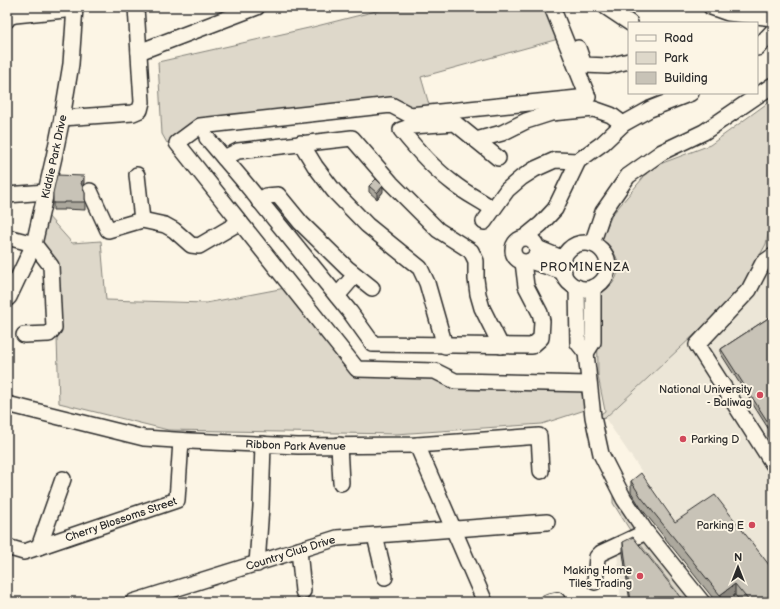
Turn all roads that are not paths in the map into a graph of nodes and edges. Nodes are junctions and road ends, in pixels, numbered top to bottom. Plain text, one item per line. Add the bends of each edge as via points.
1 (136, 7) edge
2 (257, 7) edge
3 (552, 7) edge
4 (562, 7) edge
5 (606, 7) edge
6 (711, 7) edge
7 (75, 8) edge
8 (773, 18) edge
9 (7, 20) edge
10 (628, 22) edge
11 (773, 31) edge
12 (758, 47) edge
13 (139, 52) junction
14 (628, 61) edge
15 (773, 85) edge
16 (688, 94) edge
17 (62, 118) junction
18 (623, 124) junction
19 (207, 138) dead end
20 (476, 140) junction
21 (301, 143) junction
22 (224, 158) junction
23 (498, 158) dead end
24 (578, 161) junction
25 (137, 175) dead end
26 (90, 191) dead end
27 (46, 192) junction
28 (7, 195) edge
29 (259, 201) junction
30 (492, 209) junction
31 (142, 220) junction
32 (240, 222) junction
33 (484, 222) dead end
34 (7, 237) edge
35 (524, 238) junction
36 (34, 244) junction
37 (592, 244) junction
38 (773, 256) edge
39 (530, 257) junction
40 (564, 266) junction
41 (355, 275) junction
42 (577, 287) junction
43 (593, 287) junction
44 (372, 288) dead end
45 (337, 296) junction
46 (7, 299) edge
47 (24, 335) dead end
48 (446, 346) junction
49 (501, 346) junction
50 (586, 353) junction
51 (589, 384) junction
52 (8, 406) edge
53 (181, 441) junction
54 (263, 444) junction
55 (339, 445) junction
56 (417, 445) junction
57 (773, 464) edge
58 (541, 471) dead end
59 (63, 479) dead end
60 (341, 483) dead end
61 (547, 522) dead end
62 (454, 529) junction
63 (646, 532) junction
64 (375, 536) junction
65 (39, 547) junction
66 (299, 550) junction
67 (11, 553) edge
68 (257, 564) junction
69 (385, 578) dead end
70 (595, 582) dead end
71 (303, 591) dead end
72 (133, 602) edge
73 (485, 602) edge
74 (702, 602) edge

1 - 13 street
2 - 13 street
3 - 32 street via 588,97 410,115 391,105 200,126 177,143
4 - 14 street via 584,64 608,66
5 - 10 street
6 - 8 street via 728,13
7 - 9 street via 15,15 8,17
7 - 17 street, Kiddie Park Drive via 71,64
11 - 12 street
13 - 17 street via 142,102 140,110 134,113
15 - 37 street via 704,132 662,152 628,176 603,212
16 - 18 street via 650,109
17 - 27 street, Kiddie Park Drive
18 - 20 street via 611,115 594,109 552,113 526,120 502,133
18 - 24 street
19 - 22 street
20 - 23 street
20 - 30 street via 455,123 412,126 401,130 435,168
21 - 22 street via 238,151
21 - 48 street via 334,191 367,225 420,268
21 - 49 street via 352,138 390,183 438,230 471,251 476,261 476,279 482,308
22 - 29 street
24 - 30 street via 555,160 535,169 507,190
24 - 35 street via 555,209
25 - 31 street
26 - 31 street via 108,230
27 - 28 street
27 - 36 street, Kiddie Park Drive
29 - 41 street via 272,194 278,195 301,223
29 - 45 street
30 - 33 street
31 - 32 street via 166,225 191,245 199,246
32 - 51 street via 356,369 435,371 455,381
34 - 36 street
35 - 39 street via 532,241
35 - 39 street via 517,241 513,248 514,255 516,258
36 - 46 street, Kiddie Park Drive
36 - 47 street via 51,266 54,328 49,334
37 - 40 street via 578,244 572,248 567,252
37 - 43 street via 606,256 608,265 607,274
38 - 57 street via 763,263 749,290 697,345
39 - 40 street
39 - 49 street via 526,286 540,313 541,338 532,346
40 - 42 street via 566,279
41 - 44 street
41 - 45 street
42 - 43 street
42 - 50 street via 578,343
43 - 50 street via 593,342
45 - 48 street via 373,344
48 - 49 street
50 - 51 street
51 - 63 street via 601,454 624,499
52 - 53 street, Ribbon Park Avenue via 144,438
53 - 54 street, Ribbon Park Avenue
53 - 65 street, Cherry Blossoms Street via 177,500
54 - 55 street, Ribbon Park Avenue
54 - 68 street
55 - 56 street, Ribbon Park Avenue
55 - 60 street
56 - 58 street, Ribbon Park Avenue via 539,436
56 - 62 street
59 - 65 street
61 - 62 street, Country Club Drive
62 - 64 street, Country Club Drive
62 - 73 street
63 - 70 street via 600,553 596,562
63 - 74 street
64 - 66 street, Country Club Drive via 337,538
64 - 69 street
65 - 67 street, Cherry Blossoms Street
66 - 68 street, Country Club Drive
66 - 71 street
68 - 72 street, Country Club Drive

